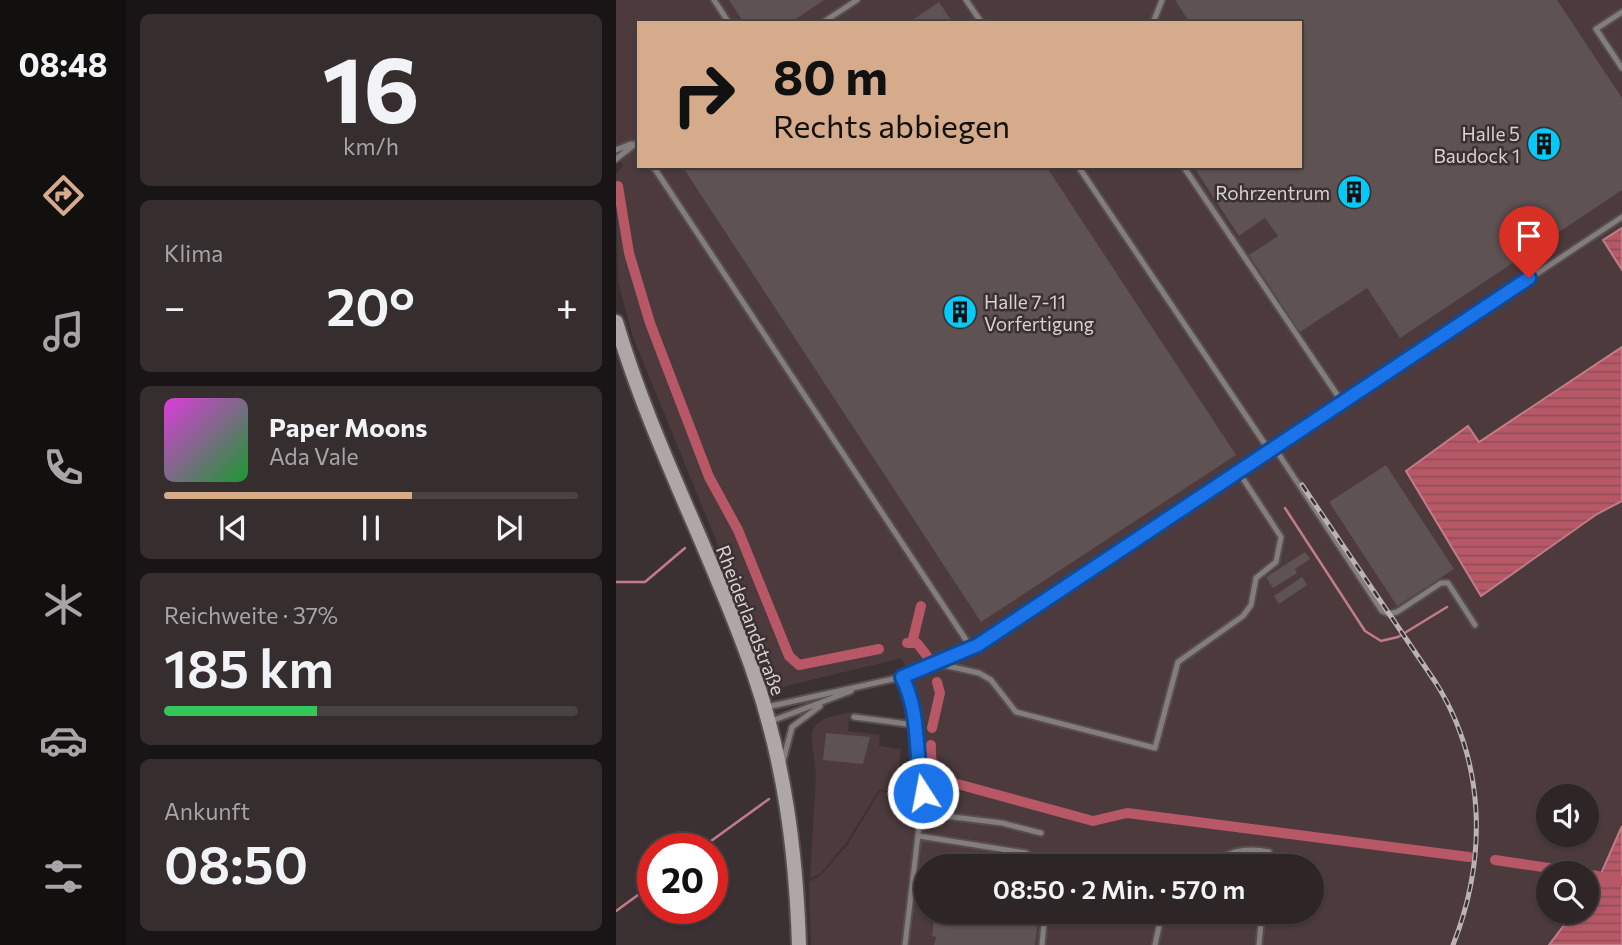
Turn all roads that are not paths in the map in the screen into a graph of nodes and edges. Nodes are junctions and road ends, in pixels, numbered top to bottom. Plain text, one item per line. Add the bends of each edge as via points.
1 (714, 0) edge
2 (857, 0) edge
3 (966, 0) edge
4 (1162, 0) edge
5 (1622, 12) edge
6 (728, 21) edge
7 (825, 21) edge
8 (981, 21) edge
9 (1154, 21) edge
10 (1622, 68) edge
11 (637, 142) edge
12 (637, 143) edge
13 (616, 150) edge
14 (616, 159) edge
15 (654, 168) edge
16 (1079, 168) edge
17 (1184, 168) edge
18 (1622, 217) edge
19 (616, 321) edge
20 (1342, 402) junction
21 (1272, 449) junction
22 (1238, 471) junction
23 (1475, 625) dead end
24 (972, 649) junction
25 (936, 663) junction
26 (902, 677) junction
27 (867, 684) junction
28 (825, 701) junction
29 (767, 715) junction
30 (854, 717) dead end
31 (915, 725) junction
32 (782, 771) junction
33 (921, 813) junction
34 (1041, 833) dead end
35 (919, 836) junction
36 (1027, 854) edge
37 (1225, 854) edge
38 (1269, 854) edge
39 (1044, 924) edge
40 (1160, 924) edge
41 (1261, 924) edge
42 (799, 945) edge
43 (905, 945) edge
44 (1042, 945) edge
45 (1156, 945) edge
46 (1259, 945) edge

1 - 6 lane
2 - 7 lane
3 - 8 lane
4 - 9 lane
5 - 10 lane via 1596,29
11 - 13 lane
12 - 14 lane
15 - 24 lane
16 - 21 lane
17 - 20 lane
18 - 20 lane
19 - 29 main road, Rheiderlandstraße
20 - 21 lane
21 - 22 lane
21 - 23 lane via 1382,611 1396,612 1448,583
22 - 24 lane
22 - 25 lane via 1281,537 1276,562 1256,578 1251,605 1243,616 1178,663 1155,748 1016,712 979,673
24 - 25 lane
25 - 26 lane
26 - 27 lane
26 - 31 lane via 913,699
27 - 28 lane
27 - 29 lane
28 - 29 lane
28 - 32 lane via 792,727
29 - 32 main road, Rheiderlandstraße
30 - 31 lane
31 - 33 lane
32 - 42 main road, Rheiderlandstraße via 794,846
33 - 34 lane
33 - 35 lane
35 - 36 lane
35 - 43 lane
37 - 38 lane via 1248,848
39 - 44 lane
40 - 45 lane
41 - 46 lane

